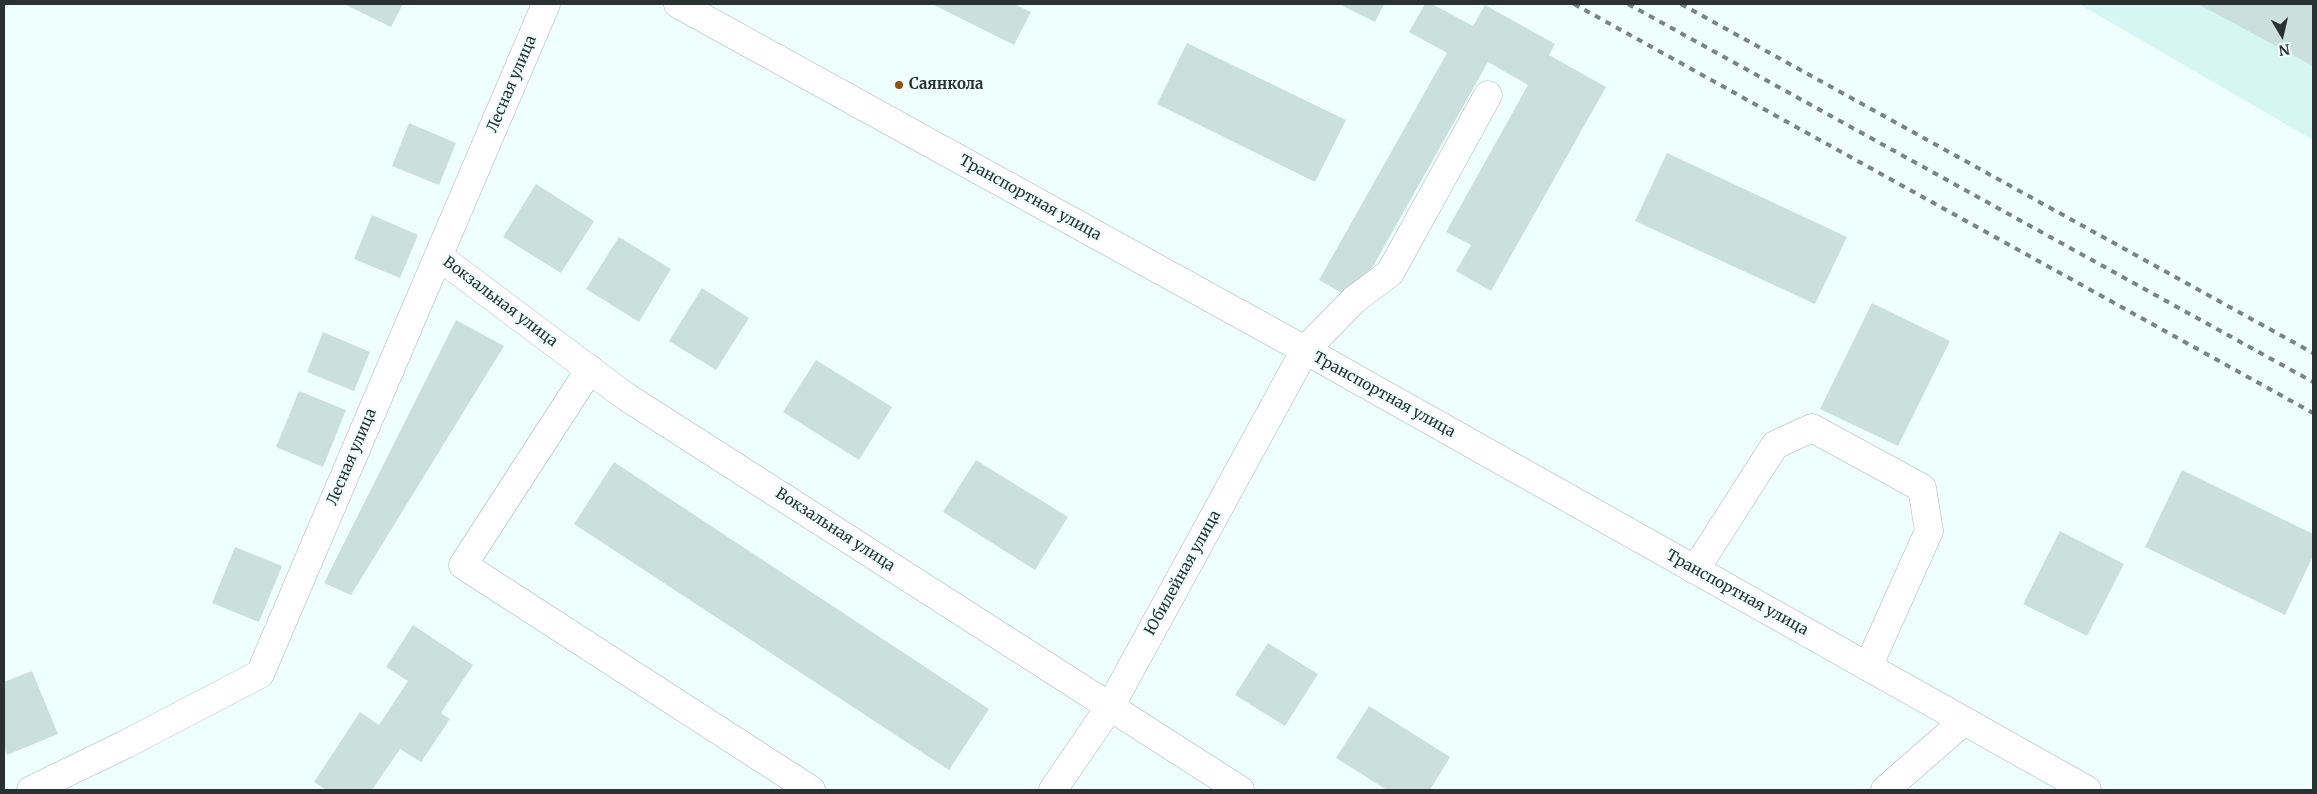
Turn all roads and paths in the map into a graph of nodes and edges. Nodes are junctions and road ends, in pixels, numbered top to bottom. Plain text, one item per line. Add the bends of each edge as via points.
1 (546, 4) edge
2 (678, 4) edge
3 (1488, 95) dead end
4 (438, 256) junction
5 (1305, 350) junction
6 (590, 369) junction
7 (1696, 570) junction
8 (1868, 667) junction
9 (1111, 705) junction
10 (1964, 721) junction
11 (31, 790) edge
12 (811, 790) edge
13 (1053, 790) edge
14 (1240, 790) edge
15 (1885, 790) edge
16 (2087, 790) edge

1 - 4 street, Лесная улица
2 - 5 street, Транспортная улица
3 - 5 street, Юбилейная улица via 1390,273 1354,300
4 - 6 street, Вокзальная улица
4 - 11 street, Лесная улица via 260,674
5 - 7 street, Транспортная улица
5 - 9 street, Юбилейная улица
6 - 9 street, Вокзальная улица via 625,396
6 - 12 street via 463,565
7 - 8 street, Транспортная улица
7 - 8 street via 1775,445 1812,428 1922,488 1929,531
8 - 10 street, Транспортная улица
9 - 13 street, Юбилейная улица
9 - 14 street, Вокзальная улица
10 - 15 street
10 - 16 street, Транспортная улица

